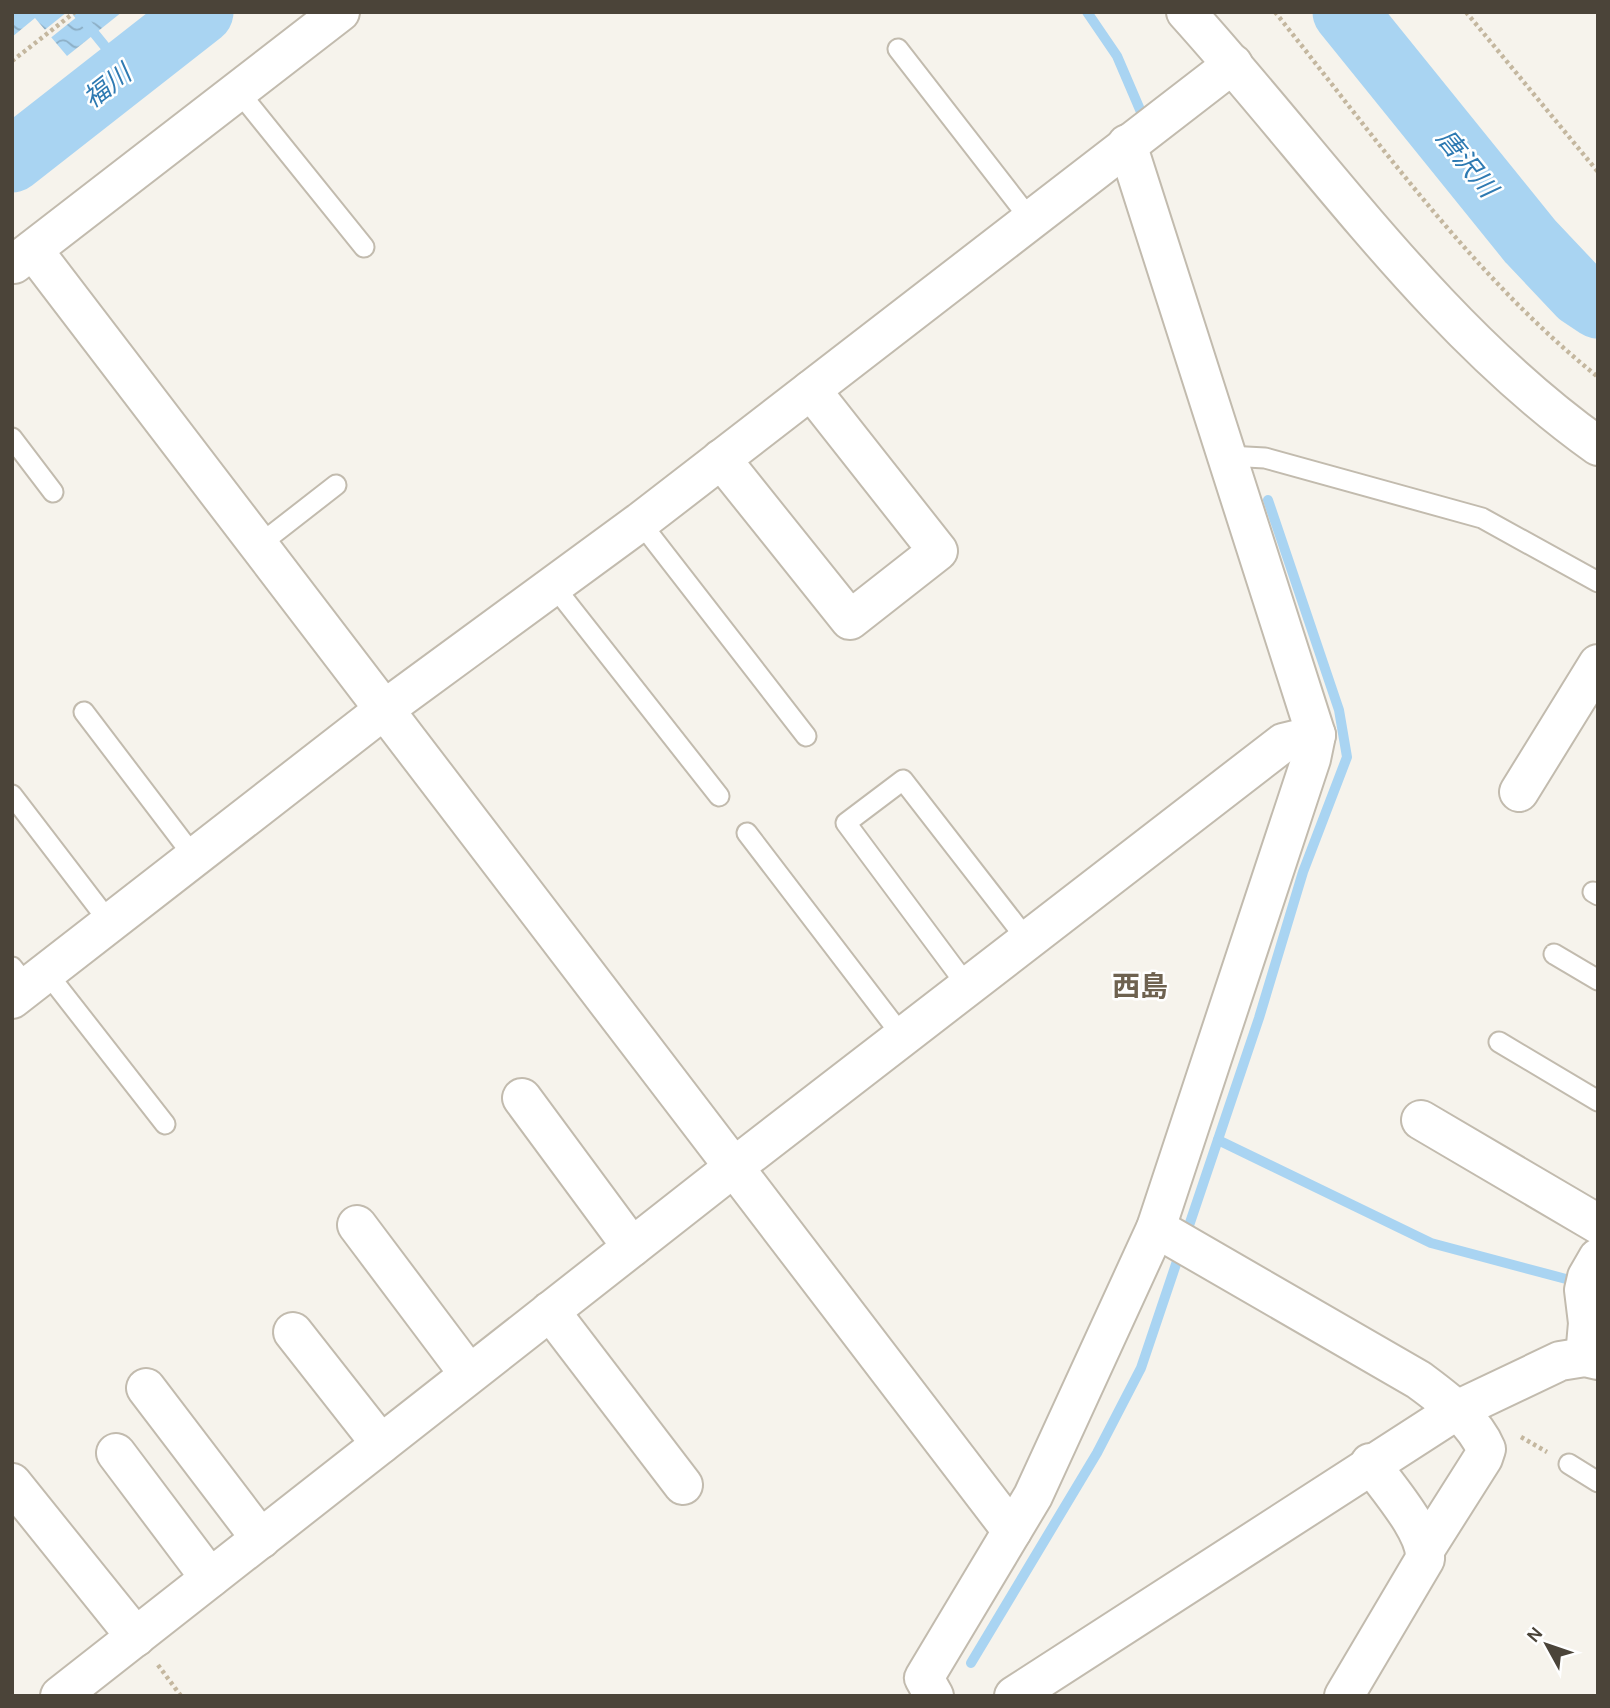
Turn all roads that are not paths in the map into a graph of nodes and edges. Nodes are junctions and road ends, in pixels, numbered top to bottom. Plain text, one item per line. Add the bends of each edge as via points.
1 (340, 12) edge
2 (1186, 12) edge
3 (898, 49) dead end
4 (1233, 64) junction
5 (240, 92) junction
6 (1127, 144) junction
7 (1030, 219) junction
8 (364, 247) dead end
9 (22, 258) edge
10 (811, 390) junction
11 (12, 438) edge
12 (1598, 446) edge
13 (1228, 456) junction
14 (721, 459) junction
15 (336, 485) dead end
16 (53, 492) dead end
17 (640, 522) junction
18 (259, 545) junction
19 (1598, 582) edge
20 (553, 585) junction
21 (1598, 664) edge
22 (385, 709) junction
23 (84, 712) dead end
24 (1316, 735) junction
25 (806, 736) dead end
26 (1519, 792) dead end
27 (12, 795) edge
28 (719, 796) dead end
29 (747, 833) dead end
30 (195, 858) junction
31 (110, 923) junction
32 (1028, 940) junction
33 (1554, 954) dead end
34 (1598, 980) edge
35 (25, 981) edge
36 (968, 987) junction
37 (903, 1037) junction
38 (1499, 1042) dead end
39 (522, 1098) dead end
40 (1598, 1101) edge
41 (1421, 1120) dead end
42 (165, 1124) dead end
43 (734, 1167) junction
44 (1598, 1224) edge
45 (357, 1225) dead end
46 (1156, 1228) junction
47 (632, 1247) junction
48 (1598, 1258) edge
49 (550, 1311) junction
50 (293, 1332) dead end
51 (1591, 1359) edge
52 (469, 1374) junction
53 (146, 1388) dead end
54 (1457, 1410) junction
55 (381, 1444) junction
56 (116, 1453) dead end
57 (1370, 1463) junction
58 (1569, 1464) road end
59 (1598, 1482) edge
60 (12, 1483) edge
61 (683, 1485) dead end
62 (1012, 1531) junction
63 (261, 1539) junction
64 (1426, 1548) junction
65 (210, 1578) junction
66 (136, 1636) junction
67 (60, 1696) edge
68 (934, 1696) edge
69 (1014, 1696) edge
70 (1344, 1696) edge

1 - 5 street
2 - 4 street
3 - 7 lane
4 - 6 street
4 - 12 street via 1445,310 1563,422
5 - 8 lane
5 - 9 street
6 - 7 street
6 - 13 street
7 - 10 street
9 - 18 street
10 - 14 street
10 - 14 street via 938,551 850,620
11 - 16 lane
13 - 19 lane via 1265,458 1482,518
13 - 24 street
14 - 17 street
15 - 18 lane
17 - 20 street
17 - 25 lane
18 - 22 street
20 - 22 street
20 - 28 lane
21 - 26 street
22 - 30 street
22 - 43 street
23 - 30 lane
24 - 32 street via 1283,743
24 - 46 street
27 - 31 lane
29 - 37 lane
30 - 31 street
31 - 35 street
32 - 36 street
32 - 36 lane via 903,780 846,822
33 - 34 lane
35 - 42 lane
36 - 37 street
37 - 43 street
38 - 40 lane
39 - 47 street
41 - 44 street
43 - 47 street
43 - 62 street
45 - 52 street
46 - 54 street via 1419,1380
46 - 62 street via 1033,1496
47 - 49 street
48 - 51 street via 1584,1290
49 - 52 street
49 - 61 street
50 - 55 street
51 - 54 street via 1560,1361
52 - 55 street
53 - 63 street
54 - 57 street
54 - 64 street via 1486,1449
55 - 63 street
56 - 65 street
57 - 64 street
57 - 69 street
58 - 59 lane
60 - 66 street
62 - 68 street via 924,1678
63 - 65 street
64 - 70 street via 1425,1559
65 - 66 street
66 - 67 street

